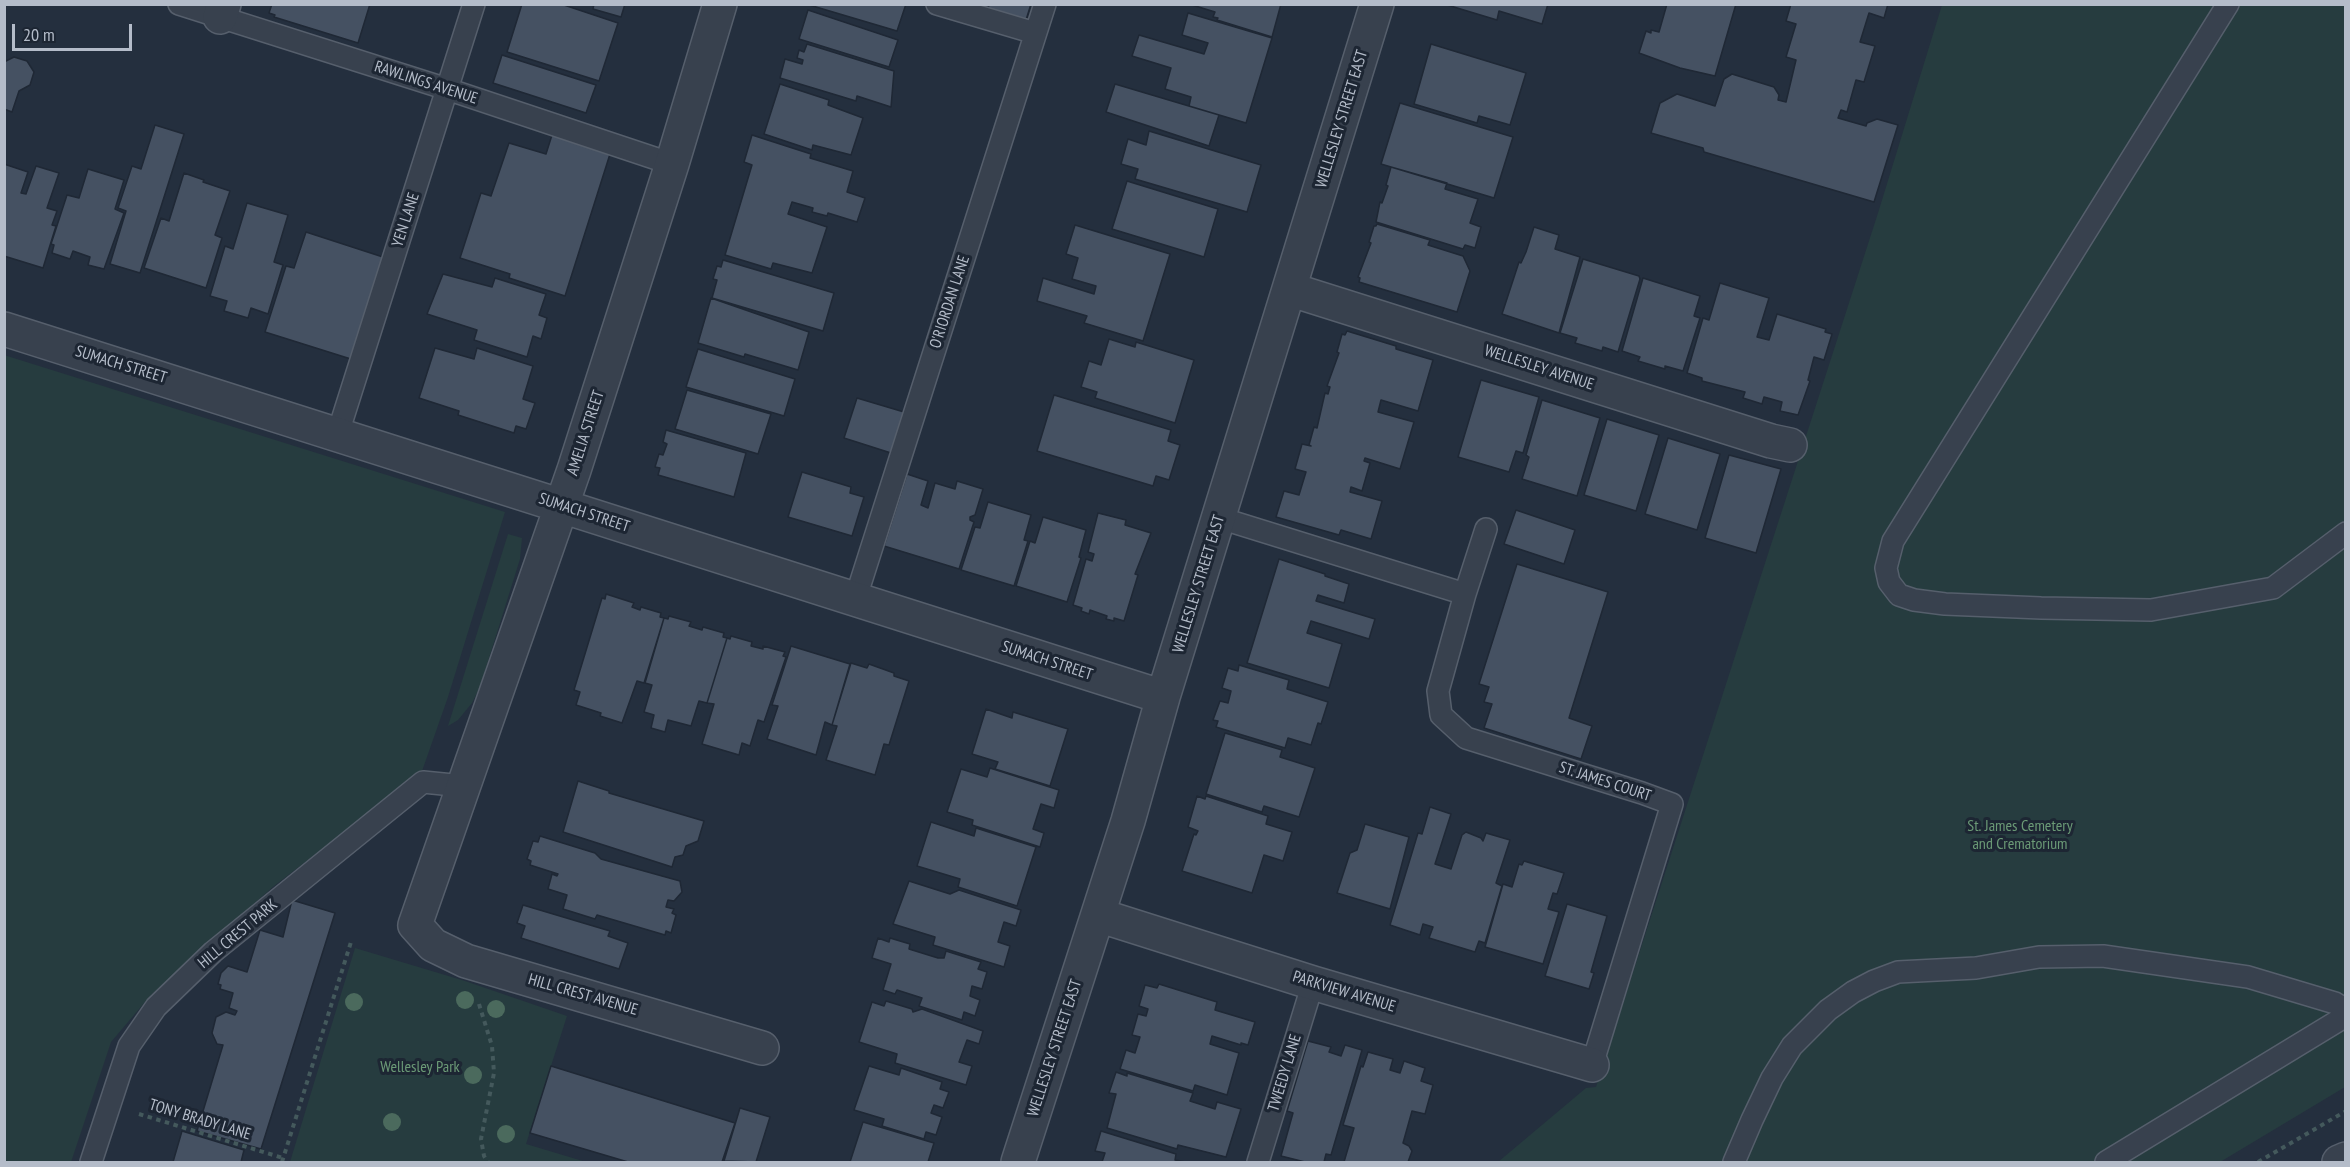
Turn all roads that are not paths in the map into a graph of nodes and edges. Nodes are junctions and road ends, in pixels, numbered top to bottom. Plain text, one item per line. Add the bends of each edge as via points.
1 (179, 4) edge
2 (474, 4) edge
3 (720, 4) edge
4 (937, 4) edge
5 (1045, 4) edge
6 (1377, 4) edge
7 (2228, 4) edge
8 (222, 11) edge
9 (1035, 33) junction
10 (447, 89) junction
11 (672, 164) junction
12 (1289, 289) junction
13 (4, 329) edge
14 (338, 436) junction
15 (1790, 445) dead end
16 (561, 505) junction
17 (1220, 518) junction
18 (1486, 529) dead end
19 (2346, 533) edge
20 (1465, 594) junction
21 (855, 600) junction
22 (1163, 697) junction
23 (463, 786) junction
24 (1098, 915) junction
25 (415, 925) joint
26 (1313, 983) junction
27 (2346, 1010) edge
28 (2346, 1016) edge
29 (762, 1048) dead end
30 (1592, 1065) joint
31 (2346, 1158) edge
32 (91, 1162) edge
33 (1018, 1162) edge
34 (1258, 1162) edge
35 (1734, 1162) edge
36 (2106, 1162) edge
37 (2339, 1162) edge

1 - 8 lane, RAWLINGS AVENUE
2 - 10 lane, YEN LANE
3 - 11 street, AMELIA STREET
4 - 9 lane
5 - 9 lane, O'RIORDAN LANE
6 - 12 street, WELLESLEY STREET EAST
7 - 19 lane via 1893,541 1886,568 1889,582 1899,595 1946,604 2151,610 2273,588
8 - 10 lane, RAWLINGS AVENUE
9 - 21 lane, O'RIORDAN LANE
10 - 11 lane, RAWLINGS AVENUE
10 - 14 lane, YEN LANE
11 - 16 street, AMELIA STREET
12 - 15 street, WELLESLEY AVENUE
12 - 17 street, WELLESLEY STREET EAST
13 - 14 street, SUMACH STREET
14 - 16 street, SUMACH STREET
16 - 21 street, SUMACH STREET
16 - 23 street, AMELIA STREET
17 - 20 lane
17 - 22 street, WELLESLEY STREET EAST
18 - 20 lane, ST. JAMES COURT
20 - 30 lane, ST. JAMES COURT via 1438,691 1441,715 1466,738 1672,804
21 - 22 street, SUMACH STREET
22 - 24 street, WELLESLEY STREET EAST
23 - 25 street, AMELIA STREET
23 - 32 lane, HILL CREST PARK via 423,782 213,952 156,1006 129,1046
24 - 26 street, PARKVIEW AVENUE
24 - 33 street, WELLESLEY STREET EAST
25 - 29 street, HILL CREST AVENUE via 433,945 466,961
26 - 30 street, PARKVIEW AVENUE
26 - 34 lane, TWEEDY LANE
27 - 35 lane via 2335,1003 2248,977 2103,956 2039,957 1976,968 1898,972 1853,992 1828,1010 1792,1046 1772,1078
28 - 36 lane
31 - 37 street

